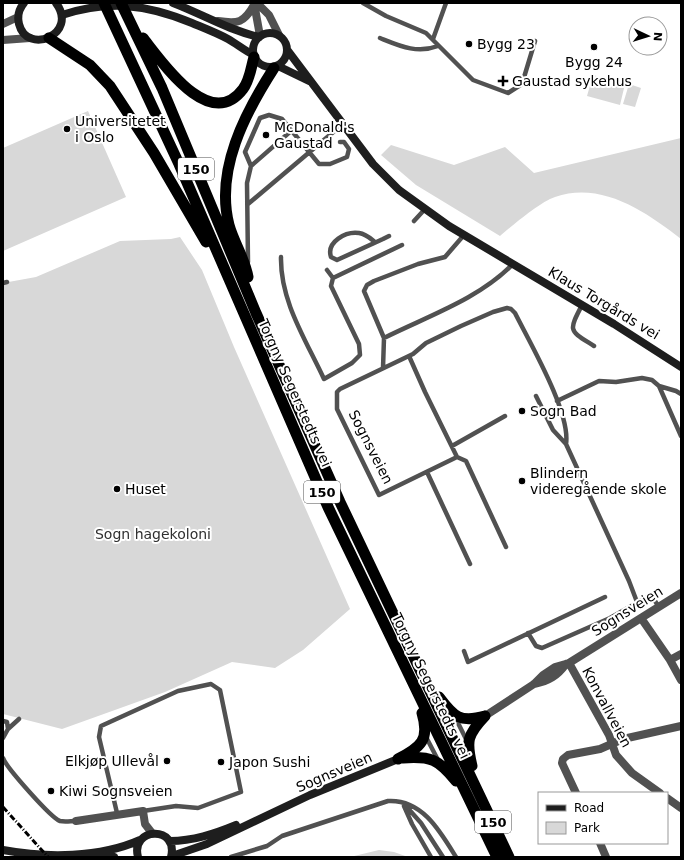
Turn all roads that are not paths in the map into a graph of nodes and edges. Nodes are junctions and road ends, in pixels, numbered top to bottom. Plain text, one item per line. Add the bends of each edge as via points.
1 (24, 3) edge
2 (56, 3) edge
3 (104, 3) edge
4 (121, 3) edge
5 (173, 3) edge
6 (363, 3) edge
7 (446, 3) edge
8 (255, 4) edge
9 (62, 15) junction
10 (18, 17) junction
11 (218, 22) junction
12 (3, 24) edge
13 (132, 25) junction
14 (279, 35) junction
15 (260, 36) junction
16 (30, 38) junction
17 (49, 38) junction
18 (380, 38) dead end
19 (432, 39) junction
20 (3, 40) edge
21 (535, 41) dead end
22 (438, 46) junction
23 (288, 51) junction
24 (254, 56) junction
25 (276, 67) junction
26 (309, 81) junction
27 (344, 123) junction
28 (291, 131) junction
29 (340, 142) dead end
30 (308, 152) junction
31 (251, 166) junction
32 (248, 204) junction
33 (425, 209) junction
34 (414, 221) dead end
35 (464, 235) junction
36 (389, 236) dead end
37 (375, 242) junction
38 (402, 246) dead end
39 (281, 257) dead end
40 (513, 264) junction
41 (327, 270) dead end
42 (248, 273) junction
43 (333, 278) junction
44 (236, 295) junction
45 (582, 305) junction
46 (256, 313) junction
47 (384, 338) junction
48 (594, 346) dead end
49 (409, 356) junction
50 (681, 367) edge
51 (383, 368) junction
52 (659, 386) junction
53 (681, 394) edge
54 (536, 396) dead end
55 (557, 401) junction
56 (505, 416) dead end
57 (681, 436) edge
58 (566, 444) junction
59 (452, 446) junction
60 (457, 457) junction
61 (427, 472) junction
62 (506, 547) dead end
63 (470, 564) dead end
64 (681, 593) edge
65 (605, 597) dead end
66 (637, 602) junction
67 (658, 607) junction
68 (642, 618) junction
69 (528, 633) junction
70 (464, 651) dead end
71 (681, 654) edge
72 (670, 660) junction
73 (568, 664) junction
74 (679, 671) edge
75 (425, 679) junction
76 (681, 680) edge
77 (414, 685) junction
78 (454, 715) junction
79 (485, 716) junction
80 (19, 719) dead end
81 (3, 721) edge
82 (681, 726) edge
83 (8, 729) junction
84 (425, 733) junction
85 (3, 738) edge
86 (467, 743) junction
87 (612, 744) junction
88 (3, 758) edge
89 (398, 759) junction
90 (440, 763) junction
91 (477, 788) junction
92 (576, 792) edge
93 (659, 792) edge
94 (467, 794) junction
95 (668, 799) edge
96 (403, 802) junction
97 (681, 808) edge
98 (279, 809) junction
99 (143, 811) junction
100 (117, 813) junction
101 (76, 821) joint
102 (152, 833) junction
103 (140, 840) junction
104 (170, 841) junction
105 (600, 844) edge
106 (3, 850) edge
107 (95, 853) junction
108 (24, 855) edge
109 (114, 857) edge
110 (138, 857) edge
111 (172, 857) edge
112 (231, 857) edge
113 (431, 857) edge
114 (443, 857) edge
115 (456, 857) edge
116 (497, 857) edge
117 (509, 857) edge
118 (606, 857) edge

1 - 10 main road
2 - 9 main road
3 - 44 highway, Torgny Segerstedts vei / 150 via 179,164
4 - 13 highway, Torgny Segerstedts vei / 150
5 - 11 main road
6 - 19 lane via 426,33
7 - 19 lane
8 - 11 street via 249,14 236,23
8 - 14 street via 269,15
8 - 15 street
9 - 17 main road via 59,29
9 - 24 main road via 88,6 105,4 139,6 165,13 213,32
10 - 12 street
10 - 16 main road via 22,31
11 - 15 main road via 237,32
13 - 24 highway via 183,85 196,96 211,102 223,102 239,94 247,82
13 - 46 highway, Torgny Segerstedts vei / 150 via 177,124
14 - 15 main road via 269,33
14 - 23 main road via 286,42
15 - 24 main road via 254,46
16 - 17 main road
16 - 20 street
17 - 44 highway via 90,65 110,86 163,168
18 - 22 lane via 417,51
19 - 22 lane
21 - 22 lane via 522,84 508,92 473,80
23 - 25 main road via 285,60
23 - 26 main road, Klaus Torgårds vei
24 - 25 main road via 260,64
25 - 26 main road, Klaus Torgårds vei
25 - 42 highway via 252,103 230,159 228,173 229,225
26 - 27 main road, Klaus Torgårds vei
27 - 30 lane
27 - 33 main road, Klaus Torgårds vei via 383,175
28 - 30 lane
28 - 31 lane
28 - 31 lane via 282,118 269,115 260,118 245,152
29 - 30 lane via 344,142 349,149 347,157 330,164 320,164
30 - 32 lane
31 - 32 lane via 247,183
32 - 42 lane
33 - 34 lane
33 - 35 main road, Klaus Torgårds vei
35 - 40 main road, Klaus Torgårds vei
35 - 47 lane via 445,257 418,264 374,281 366,287 364,291
36 - 37 lane
37 - 37 lane via 337,260 331,257 330,248 334,242 348,234 365,234
38 - 43 lane
39 - 43 lane via 280,271 286,298 324,379 352,363 360,355 358,344 331,286
40 - 45 main road, Klaus Torgårds vei
40 - 47 lane via 500,277 472,296
41 - 43 lane
42 - 46 highway
44 - 77 highway, Torgny Segerstedts vei / 150 via 328,507
45 - 48 lane via 572,328 577,335
45 - 50 main road, Klaus Torgårds vei
46 - 75 highway, Torgny Segerstedts vei / 150 via 340,502
47 - 51 lane
49 - 51 lane, Sognsveien
49 - 55 lane, Sognsveien via 426,343 461,326 493,312 511,309 516,313
49 - 59 lane
51 - 61 lane, Sognsveien via 340,389 337,392 337,409 379,495
52 - 53 lane
52 - 55 lane via 648,379 599,381
52 - 57 lane
54 - 58 lane via 553,430
55 - 58 lane, Sognsveien via 565,425
56 - 59 lane
58 - 66 lane
59 - 60 lane
60 - 61 lane, Sognsveien
60 - 62 lane via 466,461
61 - 63 lane
64 - 67 street, Sognsveien
65 - 69 lane
66 - 67 lane via 651,594
66 - 69 lane via 610,618 550,646 536,646
67 - 68 street, Sognsveien
68 - 72 street
68 - 73 street, Sognsveien
69 - 70 lane via 468,662
71 - 72 street
72 - 74 street
73 - 79 street, Sognsveien via 559,674 547,681 534,684
73 - 87 street, Konvallveien
74 - 76 street
75 - 78 highway
75 - 91 highway, Torgny Segerstedts vei / 150
77 - 84 highway via 425,722
77 - 94 highway, Torgny Segerstedts vei / 150
78 - 79 highway via 468,720
78 - 86 lane
79 - 86 highway via 473,730
80 - 83 lane
81 - 83 lane via 8,722
82 - 87 street via 623,739
83 - 85 lane
84 - 89 highway via 422,743 415,750
84 - 90 lane
86 - 91 highway
87 - 92 street via 568,755 563,759 562,763
87 - 93 street, Konvallveien via 616,755 632,773
88 - 101 lane via 57,819
89 - 90 highway via 422,757
89 - 98 main road, Sognsveien
90 - 94 highway
91 - 117 highway, Torgny Segerstedts vei / 150
94 - 116 highway, Torgny Segerstedts vei / 150
95 - 97 street
96 - 112 lane via 388,801 282,836 267,846
96 - 113 lane
96 - 114 lane via 421,823
96 - 115 lane via 429,818
98 - 104 main road, Sognsveien via 197,839
98 - 111 main road, Sognsveien via 263,819
99 - 100 street
99 - 100 lane via 176,806 198,808 241,792 220,690 211,684 178,693 101,726 99,737
99 - 102 street via 145,824
100 - 101 street
102 - 103 main road
102 - 104 main road via 162,834
103 - 107 main road
103 - 110 main road
104 - 111 main road
105 - 118 street
106 - 108 main road
107 - 108 main road
107 - 109 main road

